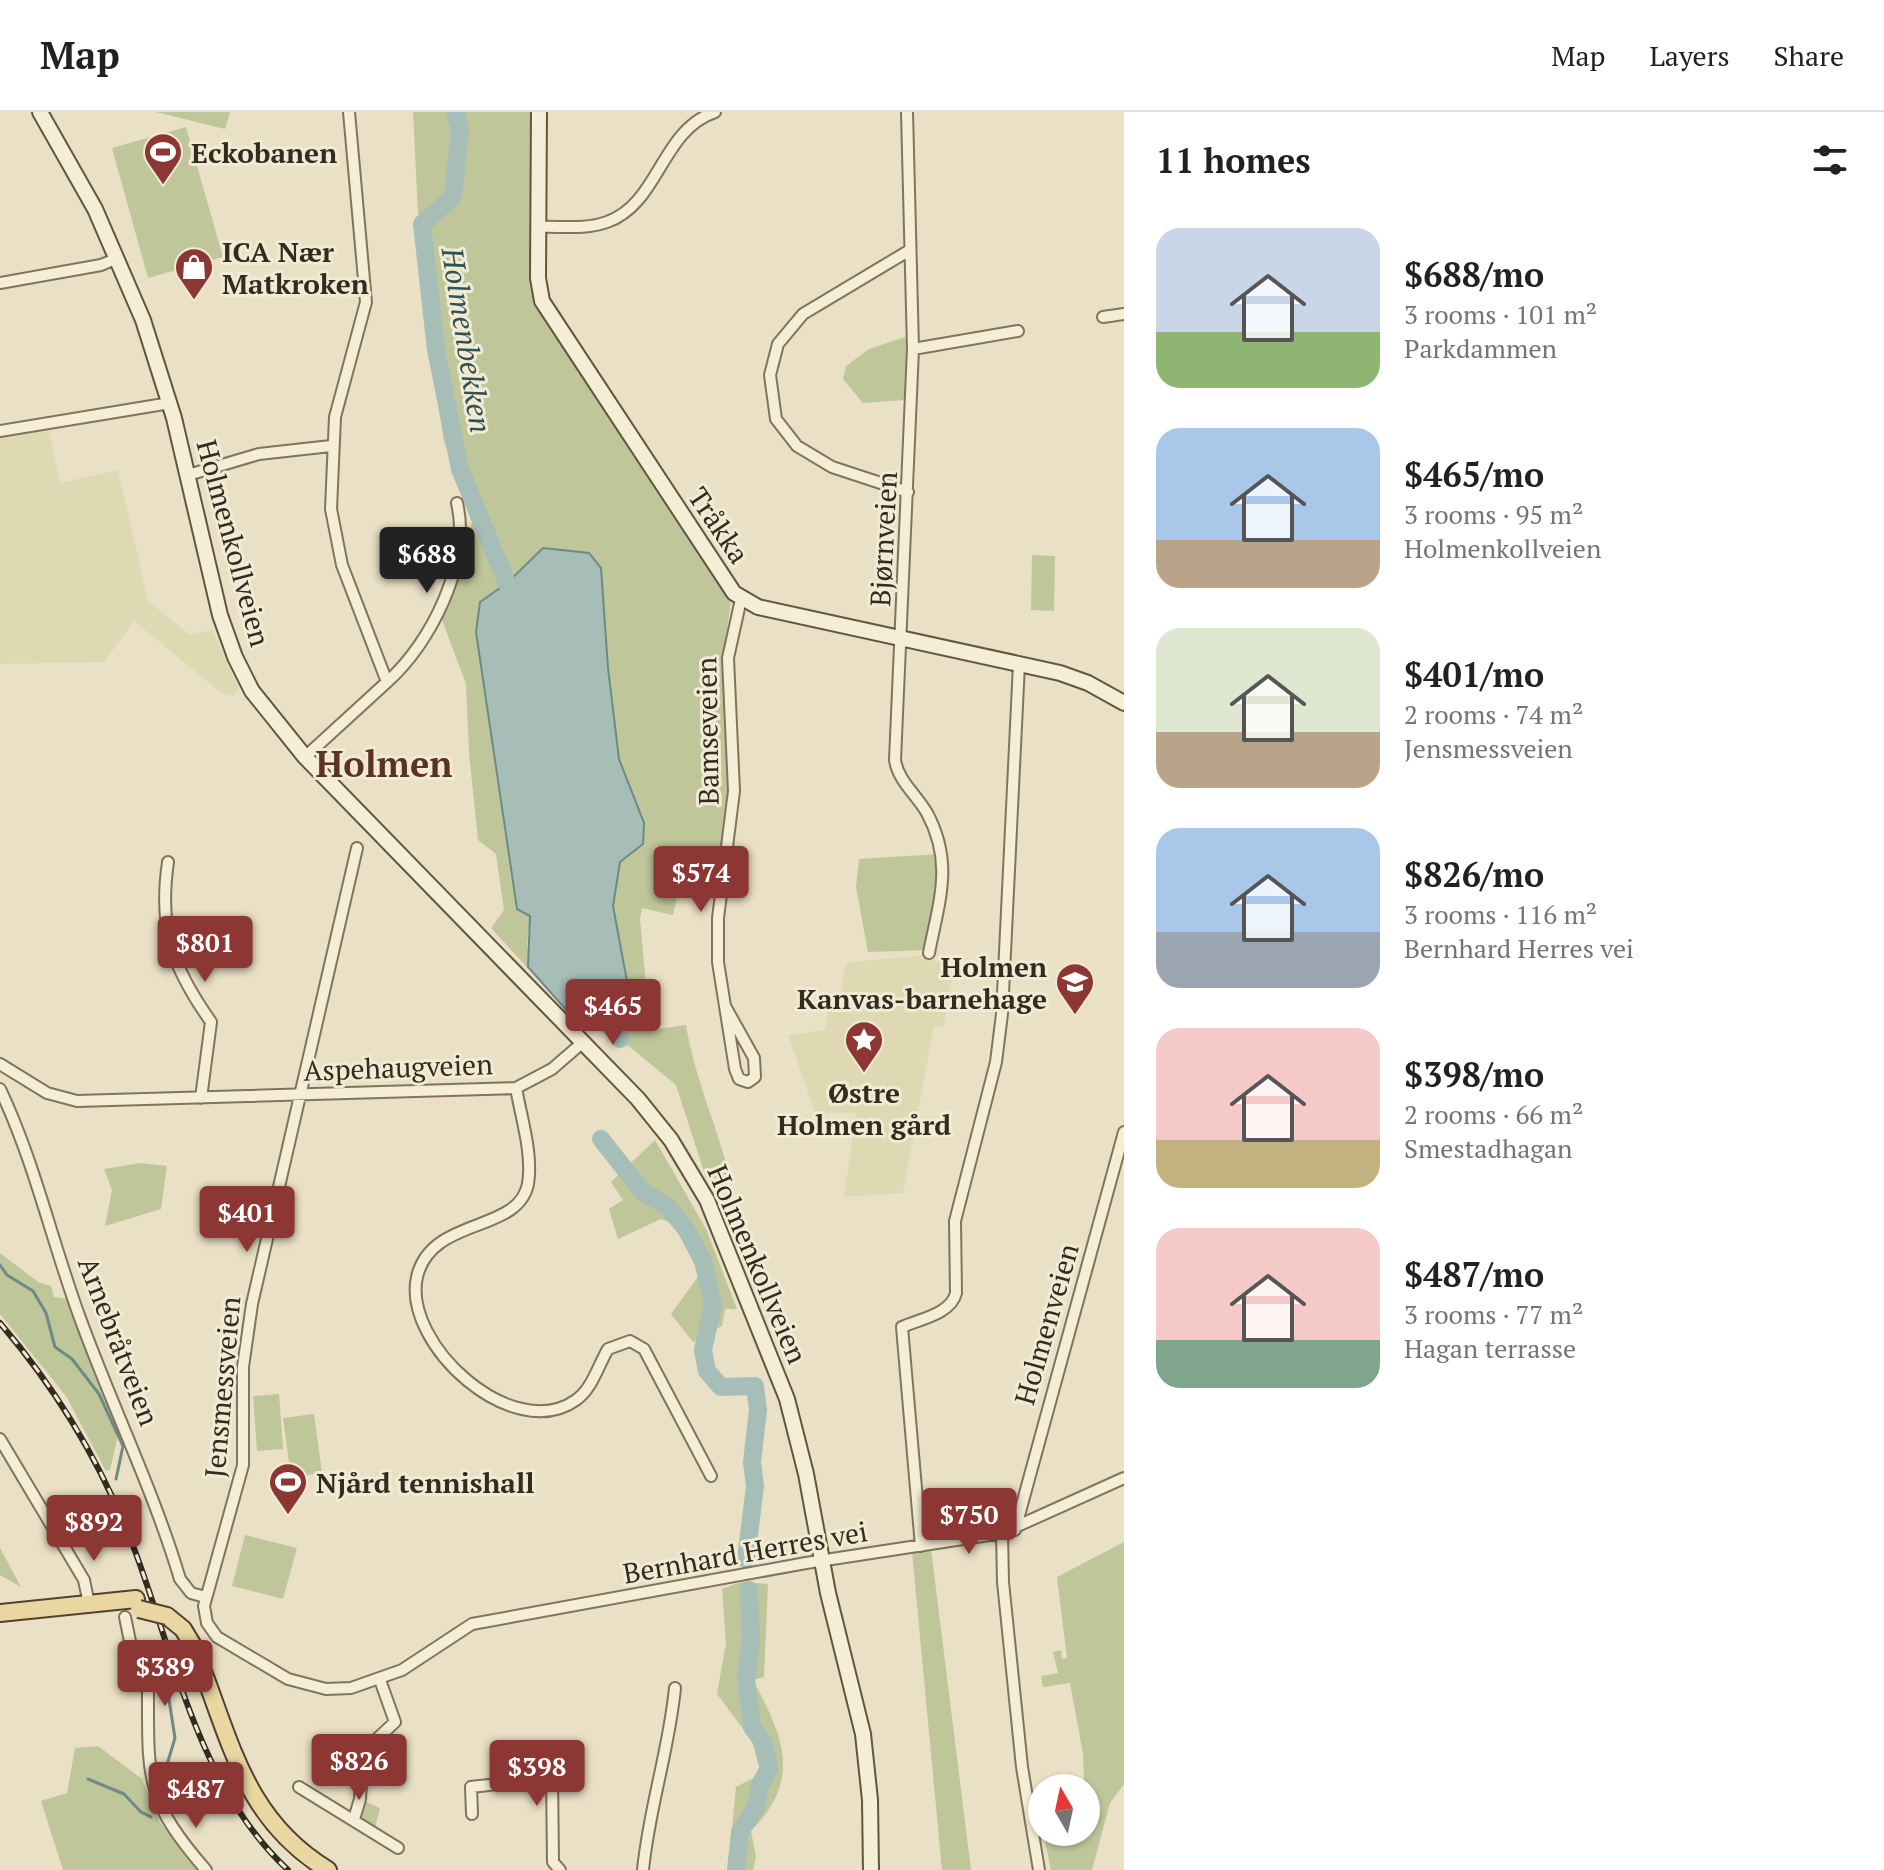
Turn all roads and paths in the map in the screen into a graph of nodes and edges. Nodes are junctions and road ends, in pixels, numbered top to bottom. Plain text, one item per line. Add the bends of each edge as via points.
1 (40, 112) edge
2 (349, 112) edge
3 (539, 112) edge
4 (715, 112) edge
5 (907, 112) edge
6 (539, 227) junction
7 (910, 250) junction
8 (118, 258) junction
9 (0, 283) edge
10 (1124, 314) edge
11 (1103, 317) dead end
12 (1018, 331) dead end
13 (913, 349) junction
14 (170, 403) junction
15 (0, 431) edge
16 (331, 446) junction
17 (188, 475) junction
18 (908, 492) junction
19 (457, 503) dead end
20 (738, 596) junction
21 (903, 638) junction
22 (1019, 664) junction
23 (387, 682) junction
24 (1124, 703) edge
25 (305, 757) junction
26 (357, 848) dead end
27 (168, 862) dead end
28 (929, 953) dead end
29 (725, 1006) junction
30 (582, 1043) junction
31 (0, 1064) edge
32 (516, 1088) junction
33 (0, 1089) edge
34 (301, 1095) junction
35 (201, 1098) junction
36 (1124, 1132) edge
37 (0, 1439) edge
38 (711, 1476) dead end
39 (1124, 1478) edge
40 (1015, 1530) junction
41 (1002, 1533) junction
42 (921, 1546) junction
43 (822, 1561) junction
44 (205, 1597) junction
45 (0, 1604) edge
46 (92, 1604) junction
47 (29, 1607) junction
48 (133, 1608) junction
49 (0, 1613) edge
50 (380, 1680) junction
51 (675, 1688) dead end
52 (299, 1787) dead end
53 (472, 1814) dead end
54 (354, 1819) junction
55 (398, 1848) dead end
56 (206, 1870) edge
57 (328, 1870) edge
58 (560, 1870) edge
59 (643, 1870) edge
60 (871, 1870) edge
61 (1039, 1870) edge

1 - 8 main road, Holmenkollveien
2 - 16 street via 366,302
3 - 6 main road, Tråkka
4 - 6 street via 687,128 637,201 615,219 589,226
5 - 7 street, Bjørnveien
6 - 20 main road, Tråkka via 538,287 548,314
7 - 13 street, Bjørnveien
7 - 18 street via 803,314 778,344 770,375 776,419 797,446 832,467
8 - 9 street
8 - 14 main road, Holmenkollveien
10 - 11 street
12 - 13 street
13 - 18 street, Bjørnveien
14 - 15 street
14 - 17 main road, Holmenkollveien
16 - 17 street via 259,454
16 - 23 street via 337,543
17 - 25 main road, Holmenkollveien via 217,604 235,657 259,702
18 - 21 street, Bjørnveien
19 - 23 street via 458,537 444,599 428,634
20 - 21 main road, Tråkka via 758,607
20 - 29 street, Bamseveien via 728,658 734,791 718,918
21 - 22 main road, Tråkka
21 - 28 street, Bjørnveien via 896,766 928,815 945,866
22 - 24 main road, Tråkka via 1075,678
22 - 42 street via 1002,1014 996,1062 955,1221 956,1293 945,1309 902,1327
23 - 25 street
25 - 30 main road, Holmenkollveien
26 - 34 street, Jensmessveien
27 - 35 street via 166,922 176,964 211,1022
29 - 29 street, Bamseveien via 735,1069 739,1079 748,1082 755,1077 754,1058
30 - 32 street, Aspehaugveien via 552,1069
30 - 43 main road, Holmenkollveien via 664,1131 713,1213 787,1399
31 - 35 street, Aspehaugveien via 61,1098
32 - 34 street, Aspehaugveien
32 - 38 street via 529,1169 524,1195 509,1212 457,1231 425,1258 416,1292 430,1336 470,1384 506,1405 533,1410 575,1401 589,1387 608,1349 630,1341 644,1349
33 - 44 street, Arnebråtveien via 22,1137 87,1339 134,1447 180,1579 191,1593
34 - 35 street, Aspehaugveien
34 - 44 street, Jensmessveien via 249,1319 243,1367 243,1465
36 - 40 street, Holmenveien
37 - 46 street via 84,1580
39 - 40 street, Bernhard Herres vei
40 - 41 street, Bernhard Herres vei
41 - 42 street, Bernhard Herres vei
41 - 61 street via 1022,1770
42 - 43 street, Bernhard Herres vei
43 - 50 street, Bernhard Herres vei via 472,1624
43 - 60 main road, Holmenkollveien via 863,1734
44 - 50 street, Bernhard Herres vei via 207,1623 225,1643 288,1679 313,1687 351,1688
45 - 47 main road
46 - 47 main road
46 - 48 main road
47 - 49 main road
48 - 56 street via 138,1680 148,1690 149,1771 161,1812
48 - 57 main road via 181,1613 197,1632 238,1768 259,1807 292,1843
50 - 54 street via 395,1722 363,1752
51 - 59 street
52 - 54 street
53 - 58 street via 471,1787 509,1781 529,1770 542,1768 552,1774 553,1862
54 - 55 street

